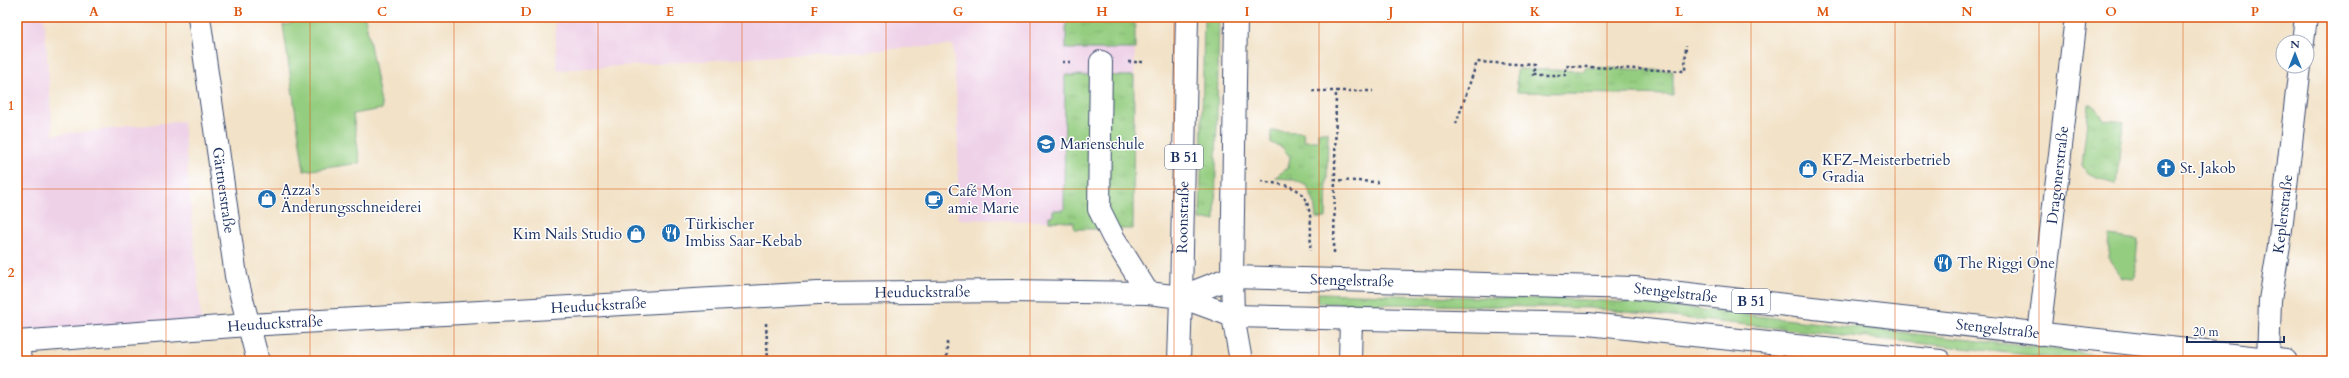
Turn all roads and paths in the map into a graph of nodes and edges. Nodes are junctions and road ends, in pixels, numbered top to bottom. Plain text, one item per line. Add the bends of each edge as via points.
1 (199, 17) edge
2 (1187, 17) edge
3 (1236, 17) edge
4 (2076, 17) edge
5 (2306, 17) edge
6 (2304, 34) edge
7 (1686, 45) dead end
8 (1100, 62) dead end
9 (2299, 74) edge
10 (1312, 91) dead end
11 (1336, 91) junction
12 (1374, 91) dead end
13 (1456, 124) dead end
14 (1258, 180) dead end
15 (1334, 180) junction
16 (1378, 182) dead end
17 (1310, 252) dead end
18 (1334, 253) dead end
19 (1232, 277) junction
20 (1148, 293) junction
21 (765, 295) junction
22 (1182, 297) junction
23 (1233, 316) junction
24 (1351, 318) junction
25 (248, 326) junction
26 (2039, 334) junction
27 (947, 342) dead end
28 (18, 348) edge
29 (2274, 360) edge
30 (258, 361) edge
31 (768, 361) edge
32 (947, 361) edge
33 (1179, 361) edge
34 (1241, 361) edge
35 (1350, 361) edge
36 (1940, 361) edge

1 - 25 main road, Gärtnerstraße via 236,276
2 - 22 main road, Roonstraße / B 51
3 - 19 main road
4 - 26 main road, Dragonerstraße
5 - 6 main road
7 - 13 path via 1685,71 1566,66 1566,75 1534,75 1534,65 1477,62
8 - 20 main road via 1099,209 1112,237
9 - 29 main road, Keplerstraße via 2279,246 2270,300
10 - 11 path
11 - 12 path
11 - 15 path
14 - 17 path via 1292,187 1302,193 1307,203 1310,225
15 - 16 path
15 - 18 path
19 - 22 main road, Stengelstraße / B 51
19 - 23 main road
19 - 26 main road, Stengelstraße / B 51 via 1635,288
20 - 21 main road, Heuduckstraße via 974,291
20 - 22 main road, Heuduckstraße
21 - 25 main road, Heuduckstraße
21 - 31 path
22 - 23 main road
22 - 33 main road, Roonstraße
23 - 24 main road
23 - 34 main road
24 - 35 main road
24 - 36 main road via 1588,324
25 - 28 main road, Heuduckstraße
25 - 30 main road, Gärtnerstraße
26 - 29 main road, Stengelstraße / B 51
27 - 32 path

